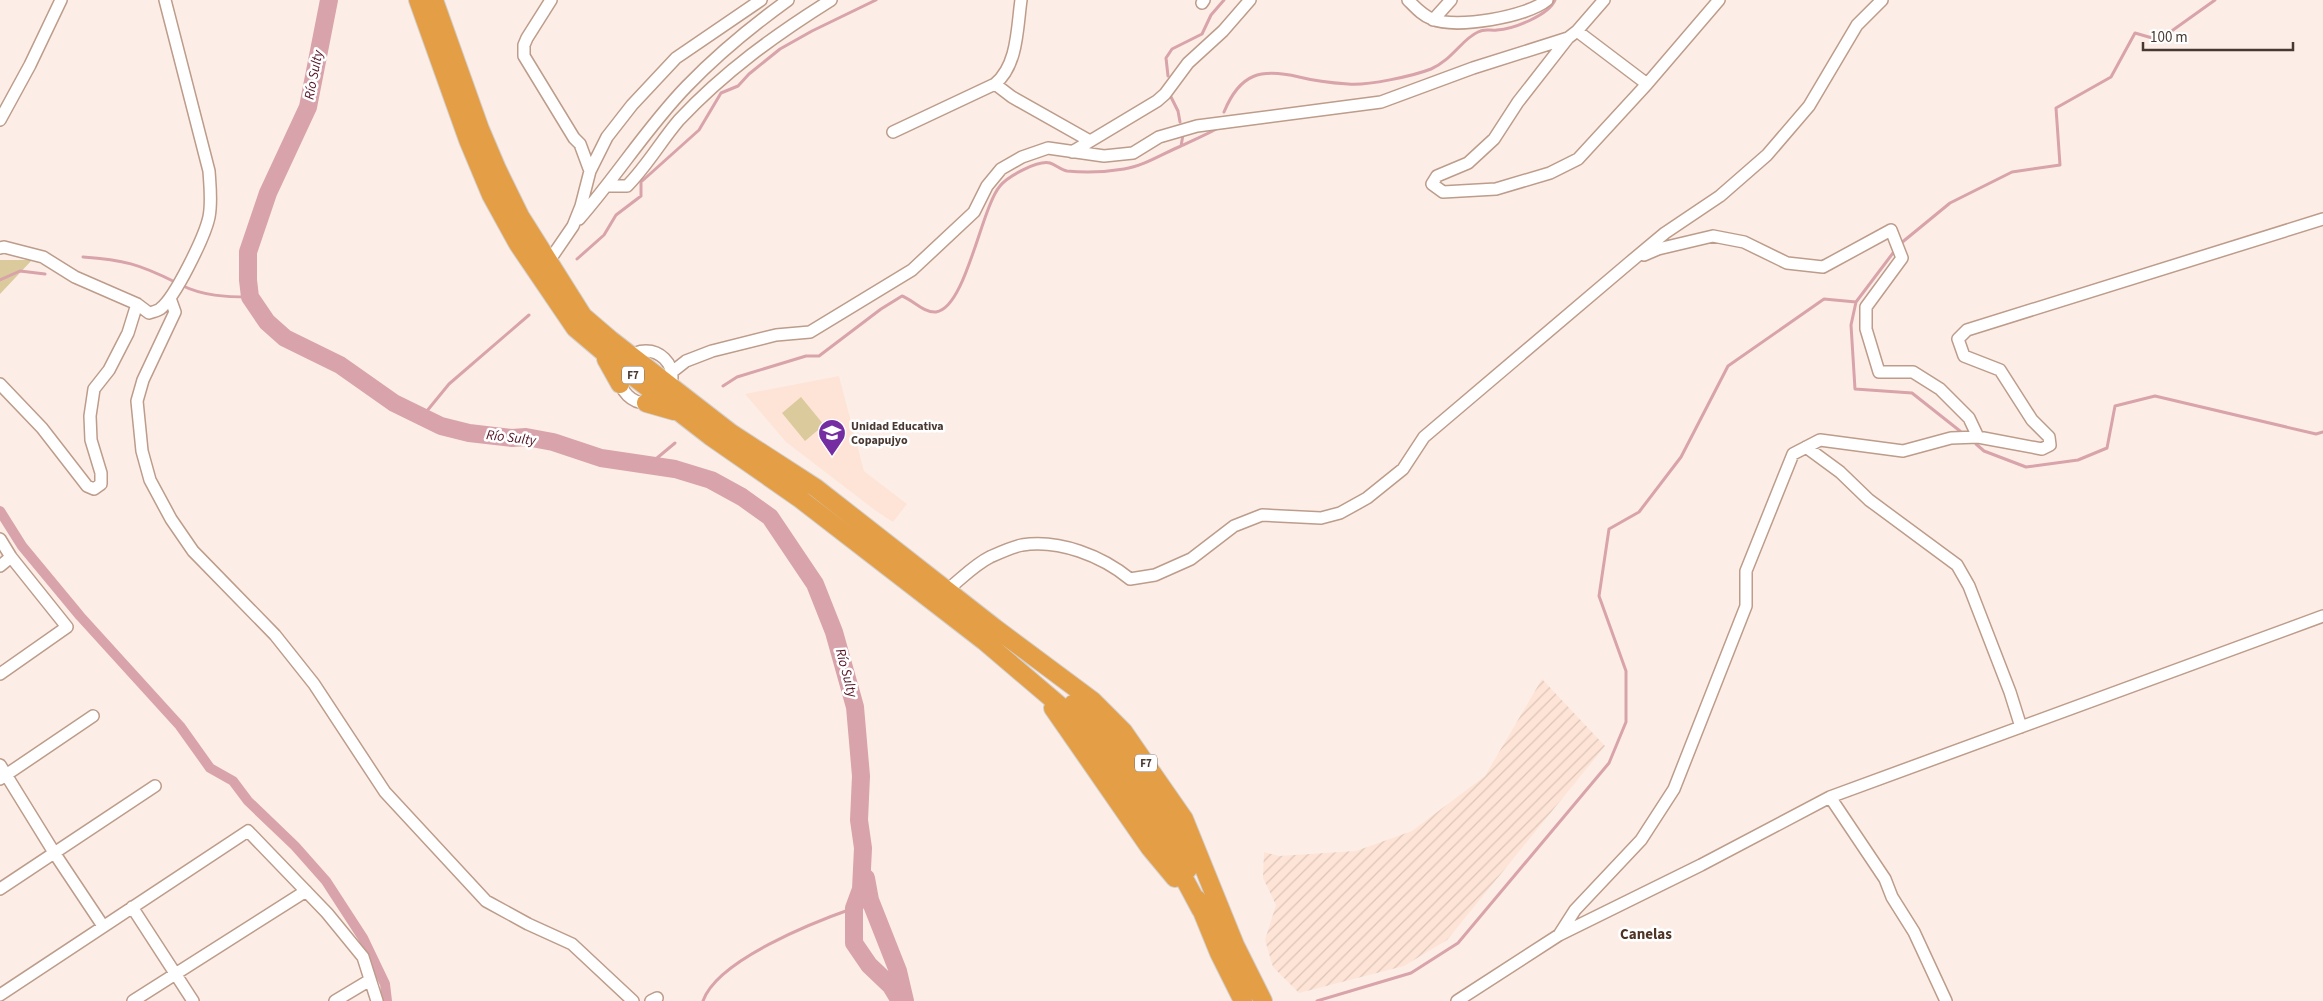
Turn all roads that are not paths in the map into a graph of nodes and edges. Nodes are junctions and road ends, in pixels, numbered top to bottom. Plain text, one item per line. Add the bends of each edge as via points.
1 (61, 0) edge
2 (165, 0) edge
3 (418, 0) edge
4 (434, 0) edge
5 (551, 0) edge
6 (761, 0) edge
7 (788, 0) edge
8 (831, 0) edge
9 (1021, 0) edge
10 (1250, 0) edge
11 (1408, 0) edge
12 (1451, 0) edge
13 (1547, 0) edge
14 (1604, 0) edge
15 (1718, 0) edge
16 (1882, 0) edge
17 (1433, 20) junction
18 (1573, 35) junction
19 (995, 84) junction
20 (1647, 84) junction
21 (0, 120) edge
22 (893, 132) dead end
23 (1090, 142) junction
24 (1072, 152) junction
25 (590, 171) junction
26 (608, 186) junction
27 (2323, 219) edge
28 (573, 226) junction
29 (0, 248) edge
30 (549, 261) junction
31 (1629, 263) junction
32 (175, 290) junction
33 (137, 304) junction
34 (605, 344) junction
35 (630, 364) junction
36 (0, 384) edge
37 (663, 390) junction
38 (689, 410) junction
39 (1978, 437) junction
40 (1806, 447) junction
41 (0, 539) edge
42 (11, 557) junction
43 (0, 566) edge
44 (946, 590) junction
45 (2323, 616) edge
46 (0, 674) edge
47 (93, 716) dead end
48 (2021, 726) junction
49 (2, 773) edge
50 (155, 786) dead end
51 (1830, 797) junction
52 (55, 854) junction
53 (0, 889) edge
54 (306, 891) junction
55 (132, 907) junction
56 (103, 926) junction
57 (1559, 935) junction
58 (175, 974) junction
59 (370, 980) junction
60 (0, 995) edge
61 (133, 1001) edge
62 (193, 1001) edge
63 (335, 1001) edge
64 (377, 1001) edge
65 (632, 1001) edge
66 (1243, 1001) edge
67 (1263, 1001) edge
68 (1457, 1001) edge
69 (1946, 1001) edge

1 - 21 street
2 - 32 street via 209,171 211,200 209,219
3 - 34 highway, F7 via 491,195 518,244 575,328
4 - 30 highway, F7 via 497,168 520,216
5 - 25 street via 524,45 524,56 580,144
6 - 25 street via 676,58 615,126
7 - 26 street via 724,50 686,87
8 - 26 street via 780,32 719,80 678,122 627,186
9 - 19 street via 1011,63
10 - 23 street via 1188,62 1165,94
11 - 17 street
12 - 17 street
13 - 17 street via 1529,12 1499,19
14 - 18 street
15 - 20 street
16 - 31 street via 1857,25 1809,106 1767,155 1720,196 1665,233
18 - 20 street
18 - 20 street via 1518,102 1494,139 1468,163 1437,176 1432,184 1443,192 1496,189 1550,174 1578,159
18 - 24 street via 1381,102 1197,126 1159,137 1133,153 1104,156
19 - 22 street
19 - 23 street
23 - 24 street
24 - 37 street via 1048,148 1000,169 974,212 912,270 810,332 776,334 686,361
25 - 28 street
26 - 28 street
27 - 39 street via 1967,330 1958,339 1964,356 2000,370 2032,420 2049,437 2050,445 2042,449
28 - 30 street
29 - 33 street via 43,257 75,277
30 - 34 highway, F7 via 583,316
31 - 39 street via 1658,249 1713,236 1744,242 1788,263 1823,267 1891,230 1902,258 1866,307 1866,329 1879,372 1913,372 1940,389 1969,418
31 - 44 street via 1424,437 1403,469 1367,498 1340,513 1321,518 1262,515 1234,526 1191,559 1155,575 1130,579 1073,549 1022,545 988,558
32 - 33 street via 159,310 149,313
32 - 65 street via 175,312 143,380 137,401 141,443 150,480 171,519 194,551 274,635 314,684 385,792 486,901 572,944
33 - 36 street via 128,333 109,370 94,389 91,440 102,484 94,489 86,486 42,428
34 - 35 highway, F7
34 - 35 highway
35 - 37 highway, F7
35 - 37 street via 630,398
37 - 38 highway, F7
37 - 38 highway
38 - 44 highway, F7 via 816,488
38 - 66 highway, F7 via 710,436 799,498 984,641 1078,721 1163,839 1201,910
39 - 40 street via 1951,438 1902,451 1820,440
40 - 48 street via 1957,565 1969,586
40 - 57 street via 1793,454 1746,571 1746,606 1674,789 1640,840 1575,910
41 - 42 street
42 - 43 street
42 - 46 street via 67,627
44 - 67 highway, F7 via 1094,701 1123,731 1184,819 1231,937
45 - 48 street
47 - 49 street
48 - 51 street
49 - 52 street
50 - 52 street
51 - 57 street
51 - 69 street via 1885,880
52 - 53 street
52 - 56 street
54 - 55 street via 248,831
54 - 58 street
54 - 59 street via 363,957
55 - 56 street
55 - 58 street
56 - 60 street
57 - 68 street
58 - 61 street
58 - 62 street
59 - 63 street
59 - 64 street

